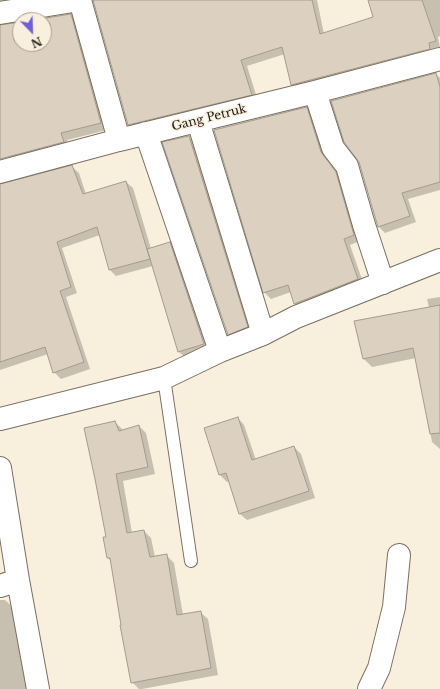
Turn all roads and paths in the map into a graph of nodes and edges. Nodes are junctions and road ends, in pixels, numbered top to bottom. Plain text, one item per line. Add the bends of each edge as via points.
1 (80, 0) edge
2 (0, 13) edge
3 (440, 59) edge
4 (315, 92) junction
5 (198, 121) junction
6 (146, 133) junction
7 (118, 140) junction
8 (0, 172) edge
9 (440, 260) edge
10 (382, 283) junction
11 (263, 334) junction
12 (220, 352) junction
13 (164, 378) junction
14 (0, 419) edge
15 (0, 468) edge
16 (399, 555) dead end
17 (191, 562) dead end
18 (9, 583) edge
19 (38, 689) edge
20 (369, 689) edge

1 - 2 street
1 - 7 street
3 - 4 street, Gang Petruk
4 - 5 street, Gang Petruk
4 - 10 street via 333,148 347,166
5 - 6 street, Gang Petruk
5 - 11 street
6 - 7 street, Gang Petruk
6 - 12 street
7 - 8 street, Gang Petruk
9 - 10 street
10 - 11 street via 296,317
11 - 12 street
12 - 13 street
13 - 14 street
13 - 17 lane
15 - 18 street
16 - 20 street via 394,606 379,668
18 - 19 street

